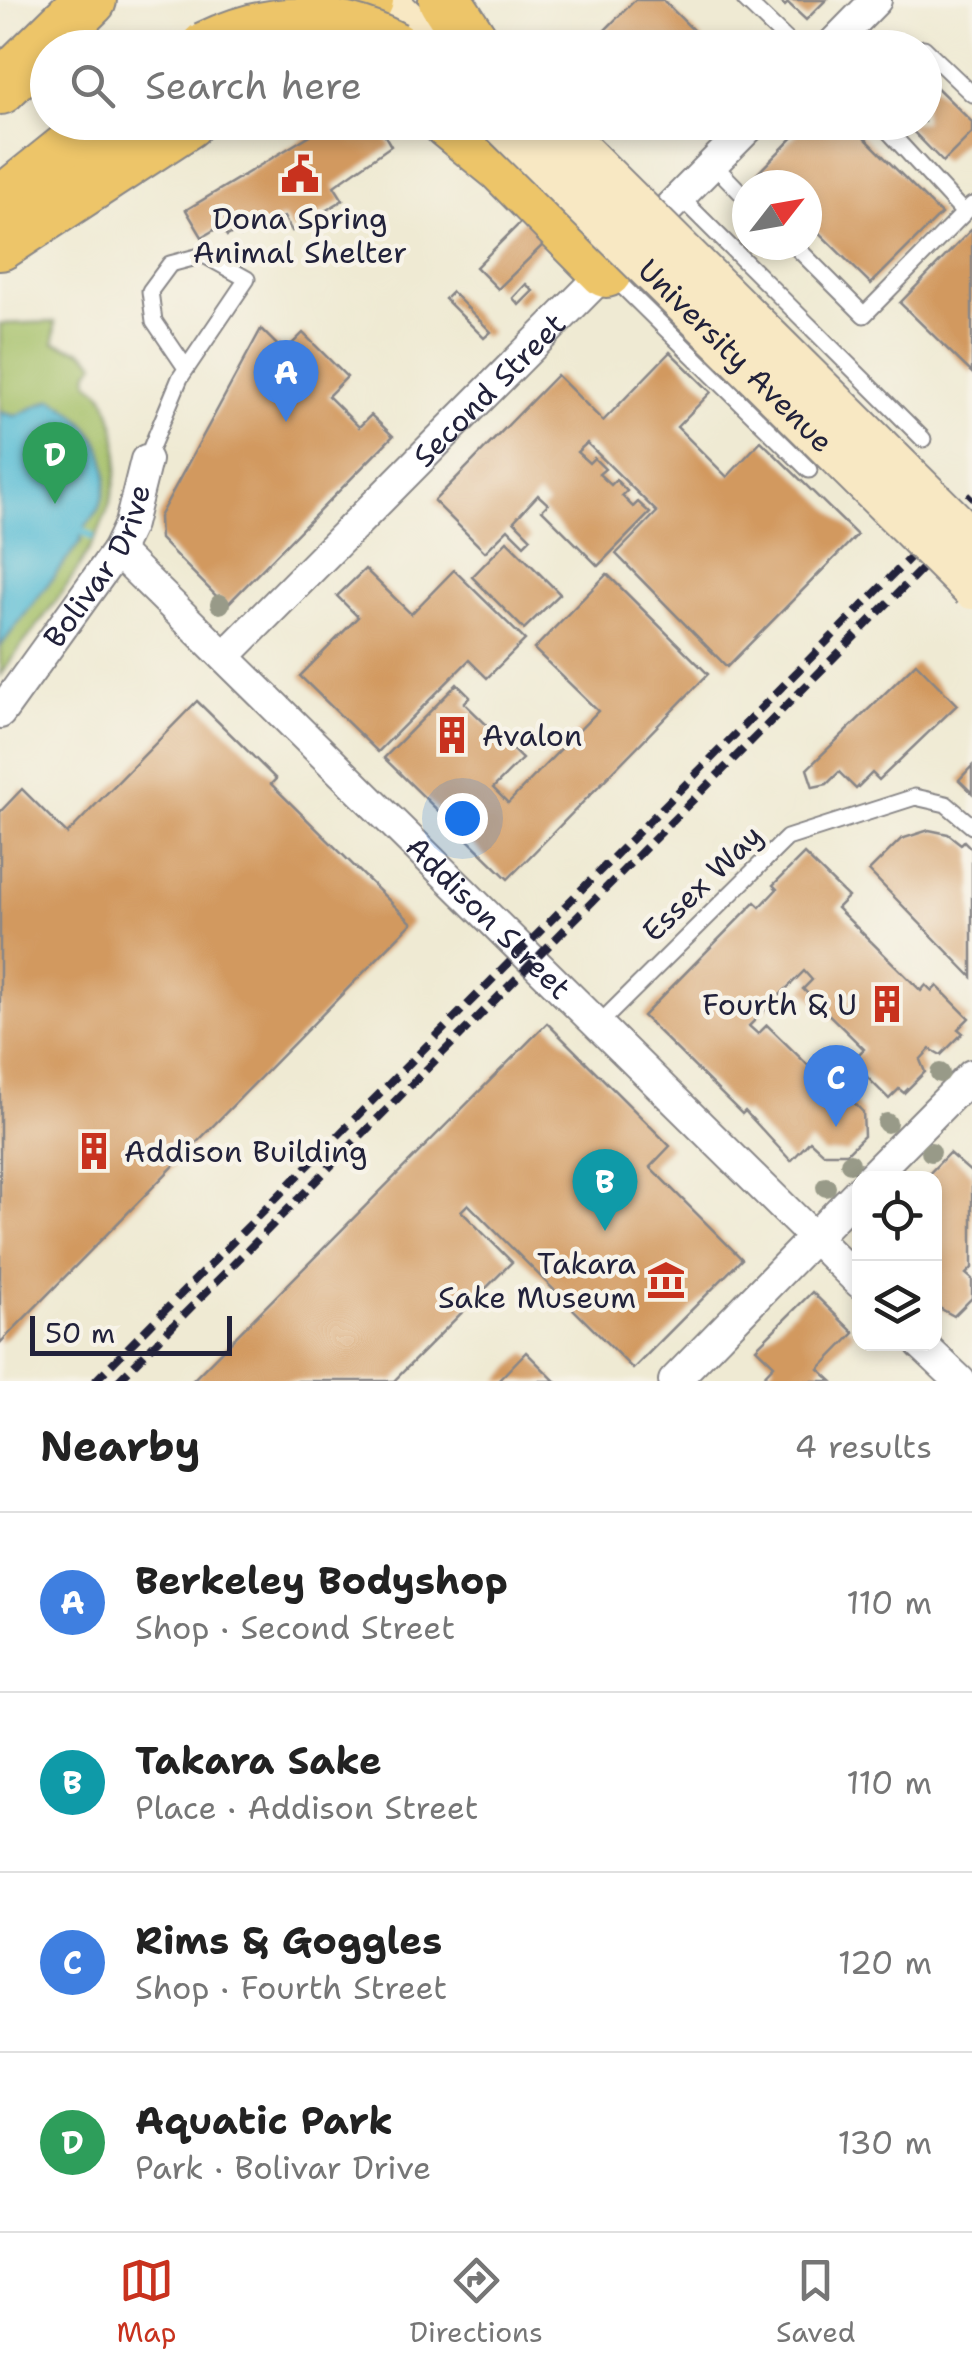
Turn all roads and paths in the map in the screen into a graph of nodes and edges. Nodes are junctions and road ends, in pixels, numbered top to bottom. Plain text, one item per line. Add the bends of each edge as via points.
1 (90, 0) edge
2 (367, 0) edge
3 (386, 0) edge
4 (428, 0) edge
5 (445, 0) edge
6 (745, 0) edge
7 (876, 0) edge
8 (59, 30) edge
9 (251, 30) edge
10 (330, 30) edge
11 (352, 30) edge
12 (416, 30) edge
13 (459, 30) edge
14 (465, 30) edge
15 (777, 30) edge
16 (847, 30) edge
17 (30, 59) edge
18 (942, 65) edge
19 (0, 88) edge
20 (972, 94) edge
21 (117, 140) edge
22 (119, 140) edge
23 (470, 140) edge
24 (518, 140) edge
25 (570, 140) edge
26 (736, 140) edge
27 (898, 140) edge
28 (713, 164) junction
29 (732, 183) edge
30 (680, 197) junction
31 (0, 204) edge
32 (968, 209) edge
33 (0, 244) edge
34 (809, 260) edge
35 (606, 271) junction
36 (186, 368) junction
37 (923, 439) dead end
38 (146, 460) joint
39 (809, 470) dead end
40 (972, 539) edge
41 (117, 551) junction
42 (972, 589) edge
43 (225, 656) junction
44 (0, 714) edge
45 (972, 826) edge
46 (599, 1024) junction
47 (972, 1075) edge
48 (877, 1171) edge
49 (852, 1198) edge
50 (813, 1236) junction
51 (852, 1274) edge
52 (929, 1351) edge
53 (674, 1381) edge
54 (960, 1381) edge

1 - 8 highway
2 - 10 highway
3 - 12 main road
4 - 13 main road
5 - 14 highway
6 - 15 lane
7 - 16 street
9 - 11 highway, bridge via 304,22
17 - 19 highway
18 - 20 lane
21 - 31 highway
22 - 33 highway
23 - 35 highway
24 - 42 main road, University Avenue, bridge
25 - 40 main road, University Avenue, bridge
26 - 28 street, Second Street
27 - 32 lane
28 - 29 lane
28 - 30 street, Second Street
30 - 35 street, Second Street
30 - 37 lane
32 - 34 lane via 864,314
35 - 39 lane
35 - 43 street, Second Street
36 - 36 lane via 154,321 150,292 170,264 204,255 246,278
36 - 38 lane
38 - 41 street, Bolivar Drive
41 - 43 street, Addison Street
41 - 44 street, Bolivar Drive
43 - 46 street, Addison Street
45 - 46 lane, Essex Way via 946,804 914,796 787,838
46 - 50 street, Addison Street
47 - 48 street
49 - 50 street
50 - 51 street, Addison Street
50 - 53 street
52 - 54 street

